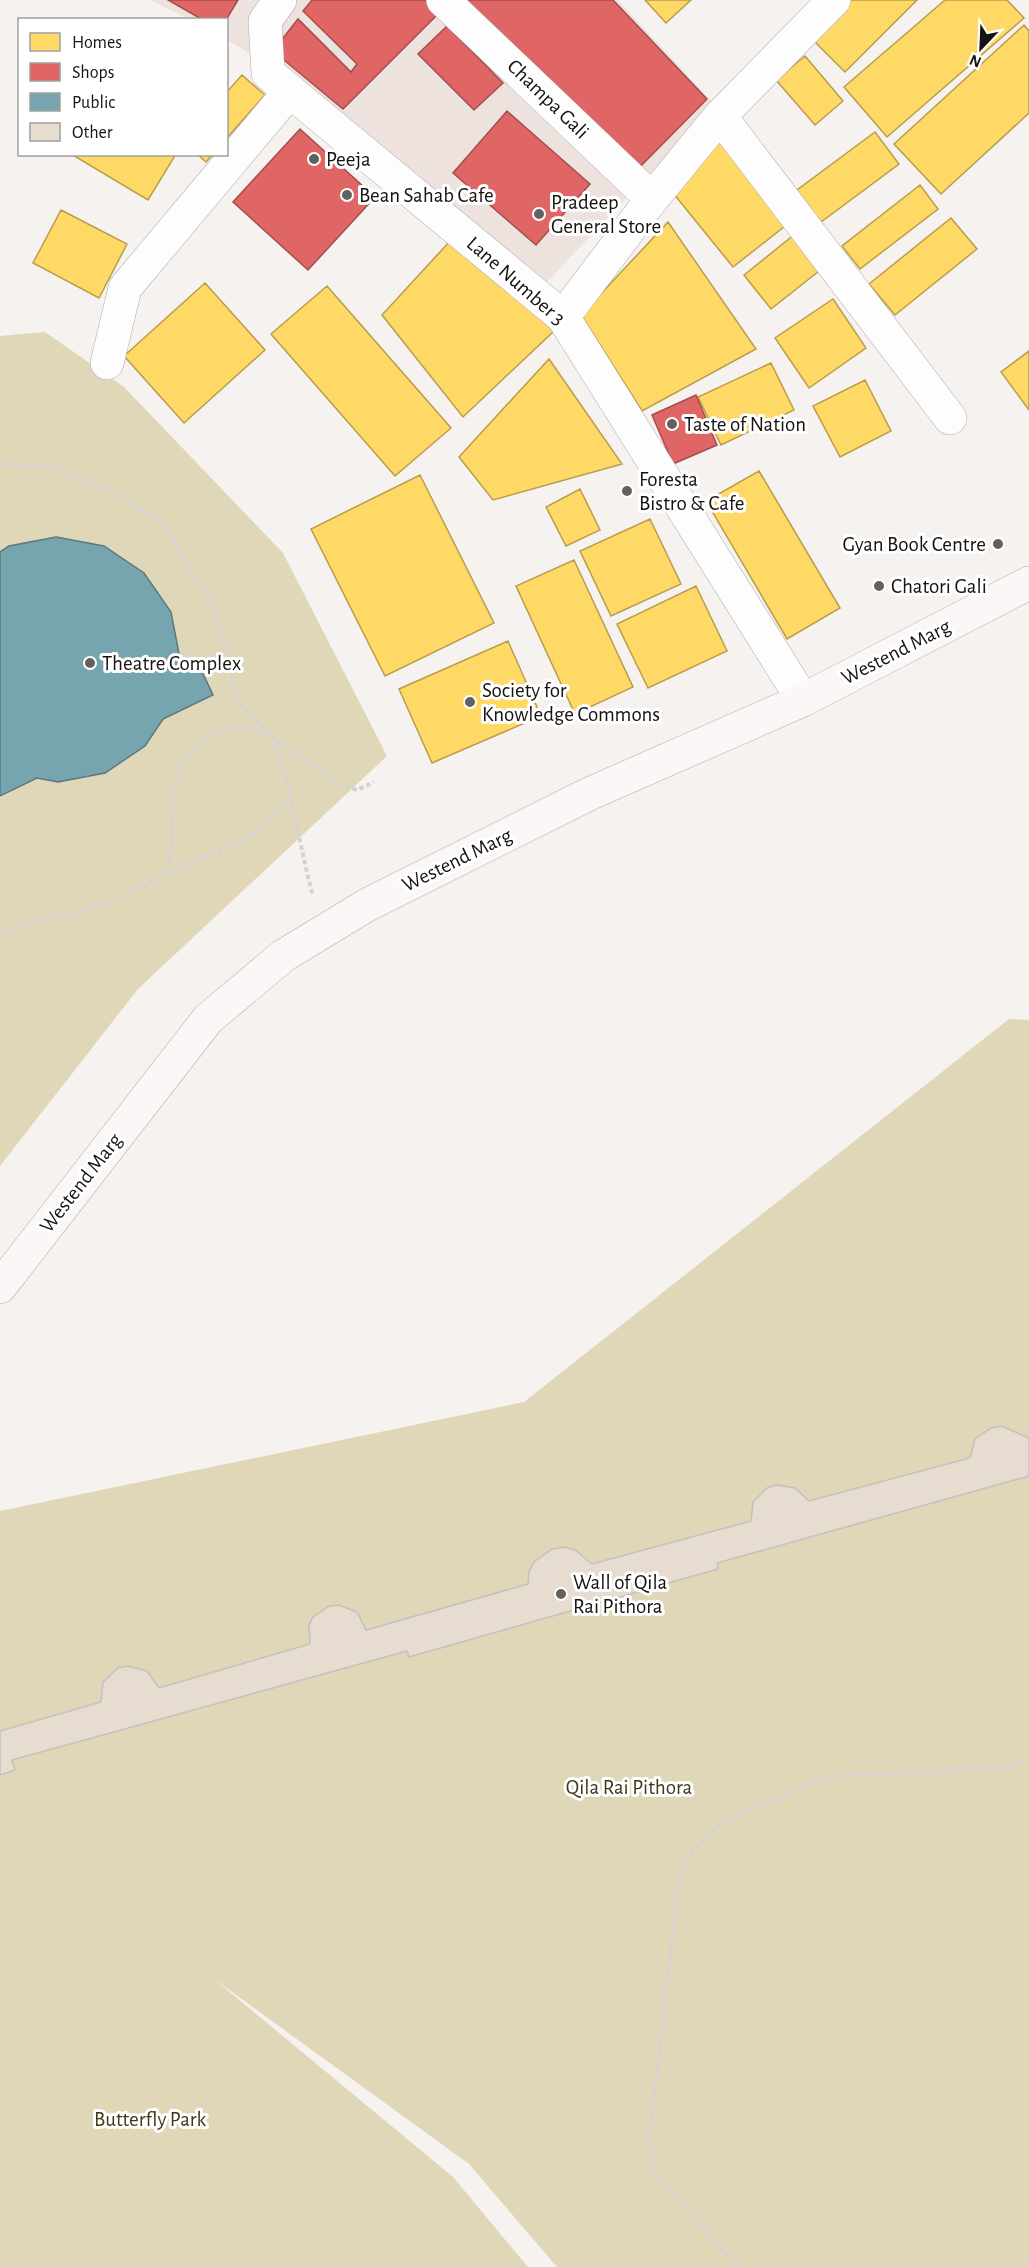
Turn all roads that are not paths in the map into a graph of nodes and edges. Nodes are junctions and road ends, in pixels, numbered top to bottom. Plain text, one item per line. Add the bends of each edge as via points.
1 (280, 0) edge
2 (444, 0) edge
3 (834, 0) edge
4 (290, 91) junction
5 (720, 116) junction
6 (652, 199) junction
7 (563, 317) junction
8 (107, 363) dead end
9 (950, 418) dead end
10 (1029, 583) edge
11 (803, 700) junction
12 (0, 1287) edge

1 - 4 street, Lane Number 3 via 265,21 268,74
2 - 6 street, Champa Gali
3 - 5 street
4 - 7 street, Lane Number 3
4 - 8 street via 125,288
5 - 6 street
5 - 9 street
6 - 7 street
7 - 11 street, Lane Number 3
10 - 11 street, Westend Marg
11 - 12 street, Westend Marg via 589,794 367,904 283,956 208,1019

